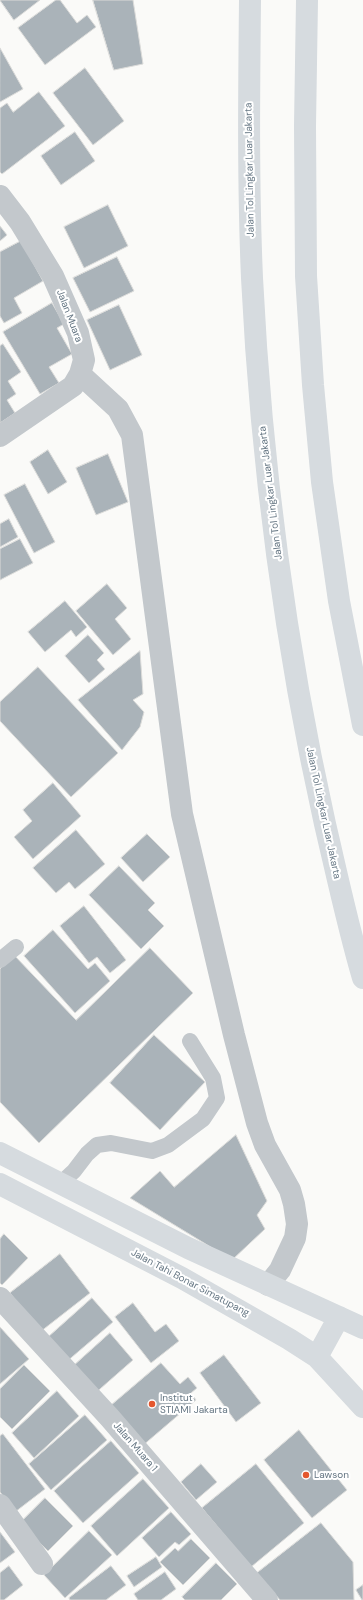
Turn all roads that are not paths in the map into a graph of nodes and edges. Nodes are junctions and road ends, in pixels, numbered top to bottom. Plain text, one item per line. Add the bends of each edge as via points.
1 (250, 0) edge
2 (307, 0) edge
3 (0, 196) edge
4 (80, 374) junction
5 (0, 436) edge
6 (363, 725) edge
7 (16, 946) dead end
8 (0, 960) edge
9 (363, 978) edge
10 (190, 1041) dead end
11 (0, 1153) edge
12 (0, 1184) edge
13 (60, 1184) junction
14 (268, 1285) junction
15 (0, 1298) edge
16 (339, 1317) junction
17 (363, 1328) edge
18 (317, 1357) junction
19 (363, 1407) edge
20 (0, 1505) edge
21 (42, 1564) dead end
22 (267, 1600) edge

1 - 9 highway, Jalan Tol Lingkar Luar Jakarta via 252,277 272,510 288,628 310,758 350,934
2 - 6 highway via 306,276 312,385 322,482 339,601
3 - 4 street, Jalan Muara via 20,222 53,276 78,333 84,360
4 - 5 street, Jalan Muara via 73,386
4 - 14 street via 118,409 132,435 182,814 257,1123 265,1145 290,1190 294,1204 297,1224 295,1238 280,1270
7 - 8 lane
10 - 13 lane via 213,1078 217,1098 203,1118 168,1145 152,1151 111,1143 97,1144
11 - 13 highway
12 - 18 highway, Jalan Tahi Bonar Simatupang via 182,1278
13 - 14 highway
14 - 16 highway
15 - 22 street, Jalan Muara 1 via 110,1418
16 - 17 highway
16 - 18 highway
18 - 19 highway, Jalan Tahi Bonar Simatupang
20 - 21 street

